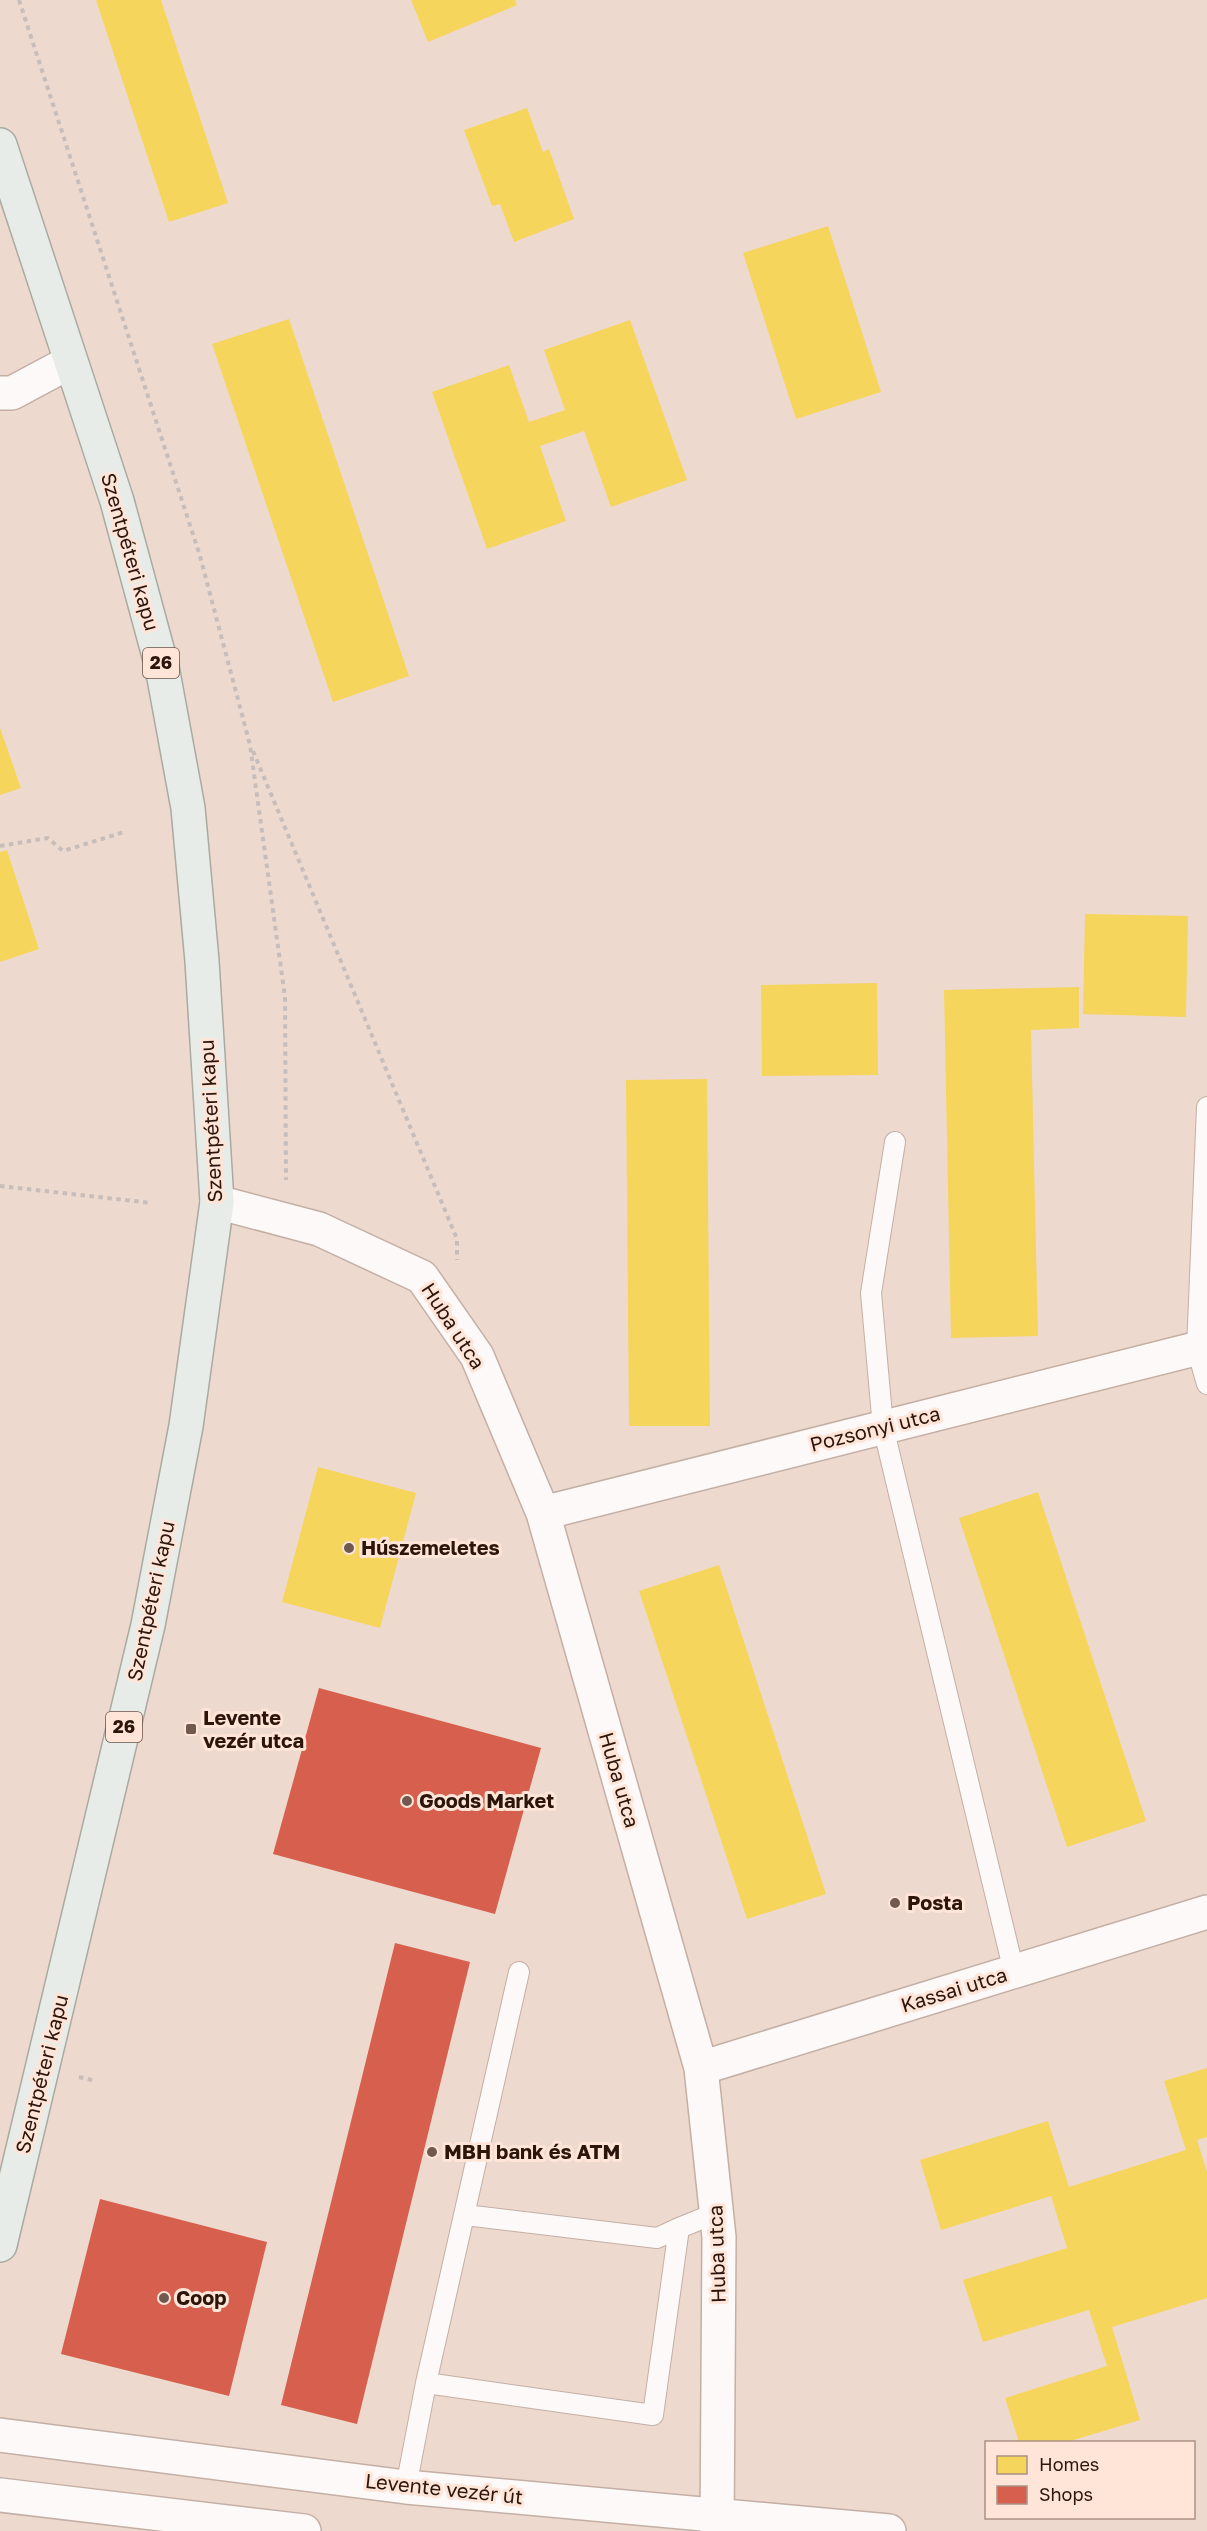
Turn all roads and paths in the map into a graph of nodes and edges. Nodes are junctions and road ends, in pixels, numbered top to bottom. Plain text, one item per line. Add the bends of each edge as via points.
1 (19, 0) edge
2 (0, 145) edge
3 (70, 362) junction
4 (0, 393) edge
5 (250, 745) junction
6 (124, 832) dead end
7 (0, 846) edge
8 (1207, 1107) edge
9 (895, 1142) dead end
10 (0, 1186) edge
11 (217, 1202) junction
12 (151, 1203) dead end
13 (286, 1220) junction
14 (457, 1327) junction
15 (1202, 1347) edge
16 (1207, 1384) edge
17 (884, 1427) junction
18 (543, 1513) junction
19 (1207, 1912) edge
20 (519, 1972) dead end
21 (1014, 1972) junction
22 (701, 2068) junction
23 (716, 2212) junction
24 (465, 2215) junction
25 (679, 2228) junction
26 (0, 2245) edge
27 (426, 2383) junction
28 (0, 2435) edge
29 (406, 2487) junction
30 (0, 2495) edge
31 (718, 2523) edge
32 (304, 2531) edge
33 (889, 2531) edge

1 - 5 path via 200,556
2 - 3 main road, Szentpéteri kapu / 26
3 - 4 street via 12,393
3 - 11 main road, Szentpéteri kapu / 26 via 117,501 162,667 188,808
5 - 13 path via 285,997
5 - 14 path via 457,1239
6 - 7 path via 63,851 48,838
8 - 15 lane
9 - 17 lane via 871,1293
10 - 12 path
11 - 13 street, Huba utca
11 - 26 main road, Szentpéteri kapu / 26 via 186,1426 148,1625
13 - 14 street, Huba utca via 319,1229 422,1277
14 - 18 street, Huba utca via 477,1356
15 - 16 lane
15 - 17 street, Pozsonyi utca
17 - 18 street, Pozsonyi utca
17 - 21 lane
18 - 22 street, Huba utca
19 - 21 street, Kassai utca
20 - 24 lane
21 - 22 street, Kassai utca
22 - 23 street, Huba utca
23 - 25 lane
23 - 31 street, Huba utca
24 - 25 lane via 657,2238
24 - 27 lane
25 - 27 lane via 653,2415
27 - 29 lane
28 - 29 street, Levente vezér út
29 - 31 street, Levente vezér út
30 - 32 street
31 - 33 street, Levente vezér út

